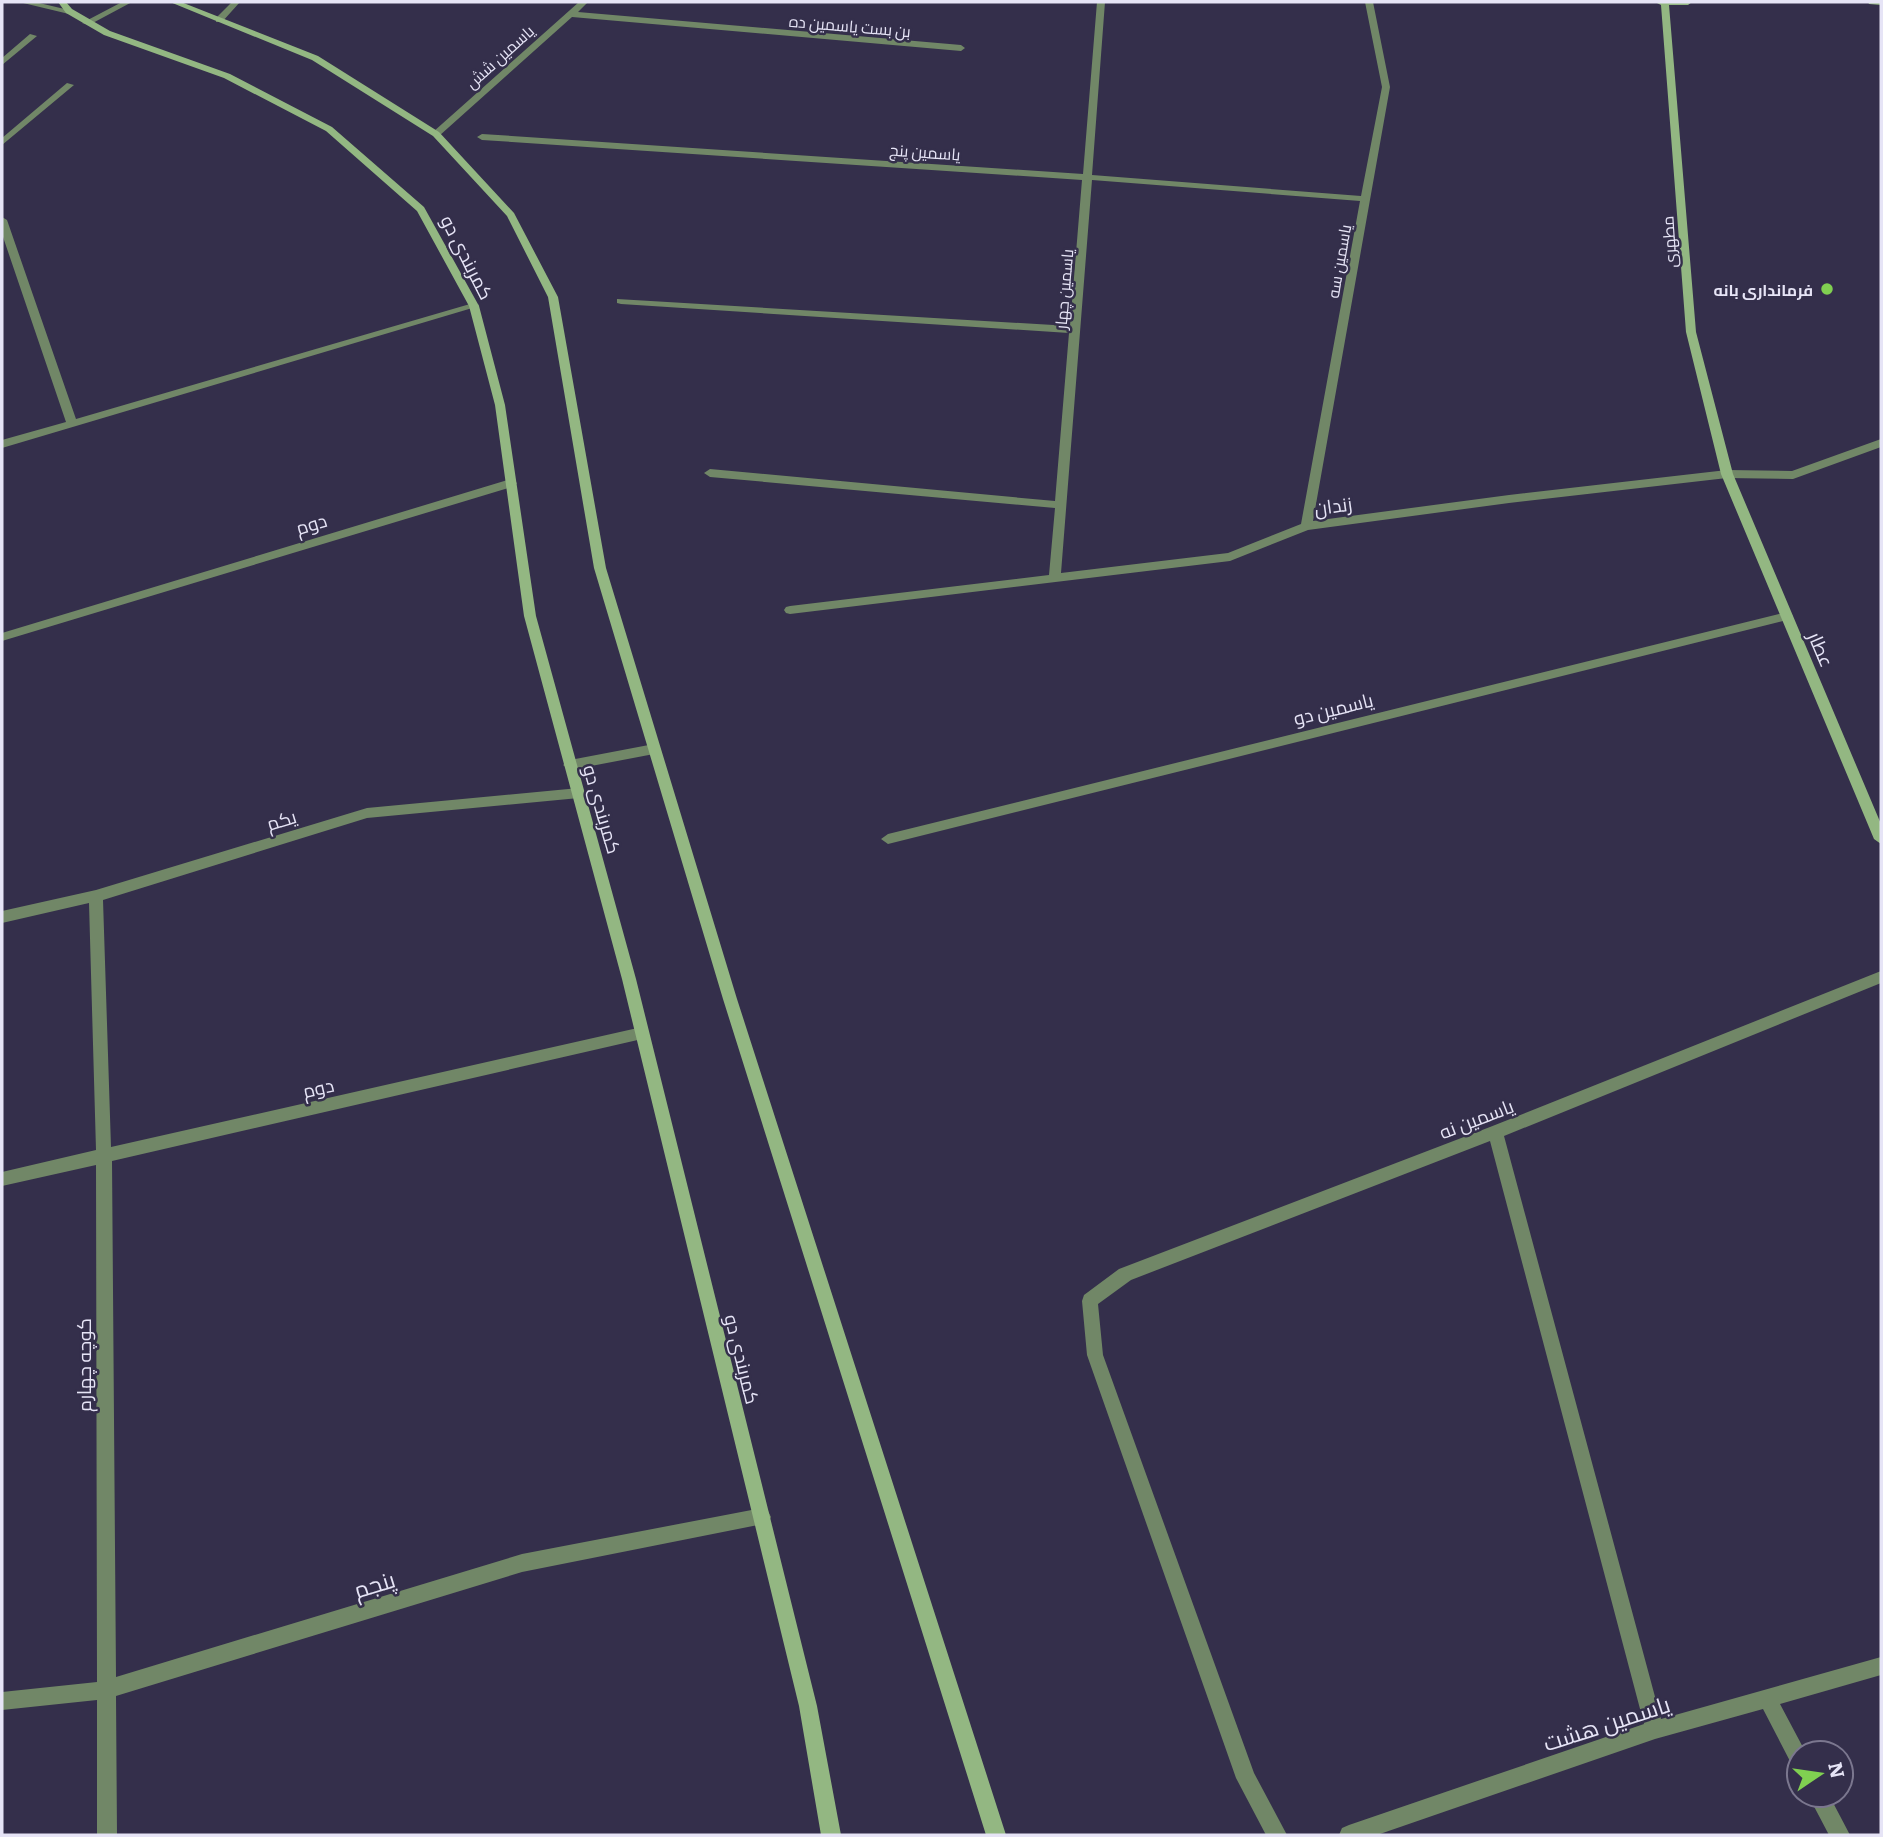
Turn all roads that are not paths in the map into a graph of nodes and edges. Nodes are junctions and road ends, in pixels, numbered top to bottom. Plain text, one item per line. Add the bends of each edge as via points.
1 (23, 2) edge
2 (128, 2) edge
3 (174, 2) edge
4 (236, 2) edge
5 (584, 2) edge
6 (1101, 2) edge
7 (1369, 2) edge
8 (1661, 2) edge
9 (1688, 2) edge
10 (1872, 2) edge
11 (1881, 3) edge
12 (66, 7) edge
13 (570, 14) junction
14 (219, 20) junction
15 (86, 23) junction
16 (33, 36) dead end
17 (961, 48) dead end
18 (2, 62) edge
19 (70, 85) dead end
20 (436, 134) junction
21 (482, 137) dead end
22 (2, 142) edge
23 (1087, 177) junction
24 (1366, 199) junction
25 (2, 220) edge
26 (621, 301) dead end
27 (474, 306) junction
28 (1075, 330) junction
29 (72, 424) junction
30 (1881, 443) edge
31 (2, 444) edge
32 (710, 473) dead end
33 (1727, 474) junction
34 (511, 483) junction
35 (1061, 505) junction
36 (1306, 526) junction
37 (1055, 578) junction
38 (790, 610) dead end
39 (1787, 615) junction
40 (2, 636) edge
41 (654, 749) junction
42 (570, 765) junction
43 (579, 793) junction
44 (888, 839) dead end
45 (1881, 839) edge
46 (96, 896) junction
47 (2, 917) edge
48 (1881, 977) edge
49 (642, 1033) junction
50 (1495, 1132) junction
51 (104, 1156) junction
52 (2, 1179) edge
53 (762, 1517) junction
54 (1881, 1666) edge
55 (105, 1690) junction
56 (1767, 1698) junction
57 (2, 1701) edge
58 (1655, 1730) junction
59 (1789, 1739) edge
60 (1826, 1809) edge
61 (107, 1835) edge
62 (831, 1835) edge
63 (996, 1835) edge
64 (1277, 1835) edge
65 (1349, 1835) edge
66 (1840, 1835) edge

1 - 12 street
2 - 15 street
3 - 14 street
4 - 14 street
5 - 13 street, یاسمین شش
6 - 23 street, یاسمین چهار
7 - 24 street, یاسمین سه via 1386,88
8 - 9 street
8 - 33 street, مطهری via 1691,332
10 - 11 street
12 - 15 street, کمربندی دو
13 - 17 street, بن بست یاسمین ده
13 - 20 street, یاسمین شش
14 - 20 street via 315,58
15 - 27 street, کمربندی دو via 227,76 329,130 421,209
16 - 18 street
19 - 22 street
20 - 41 street via 511,215 553,297 600,568
21 - 23 street, یاسمین پنج
23 - 24 street, یاسمین پنج
23 - 28 street, یاسمین چهار
24 - 36 street, یاسمین سه
25 - 29 street
26 - 28 street
27 - 29 street
27 - 34 street, کمربندی دو via 500,405
28 - 35 street, یاسمین چهار
29 - 31 street
30 - 33 street, زندان via 1793,475
32 - 35 street
33 - 36 street, زندان
33 - 39 street, عطار
34 - 40 street, دوم
34 - 42 street, کمربندی دو via 530,616
35 - 37 street, یاسمین چهار
36 - 37 street, زندان via 1230,557
37 - 38 street, زندان
39 - 44 street, یاسمین دو
39 - 45 street, عطار
41 - 42 street
41 - 63 street
42 - 43 street, کمربندی دو
43 - 46 street, یکم via 368,813
43 - 49 street, کمربندی دو
46 - 47 street, یکم
46 - 51 street, کوچه چهارم
48 - 50 street, یاسمین نه
49 - 51 street, دوم
49 - 53 street, کمربندی دو
50 - 58 street
50 - 64 street, یاسمین نه via 1125,1274 1090,1301 1095,1355 1246,1778
51 - 52 street, دوم
51 - 55 street, کوچه چهارم
53 - 55 street, پنجم via 522,1563
53 - 62 street, کمربندی دو via 808,1706
54 - 56 street, یاسمین هشت
55 - 57 street, پنجم
55 - 61 street, کوچه چهارم
56 - 58 street, یاسمین هشت
56 - 59 street
58 - 65 street, یاسمین هشت
60 - 66 street

